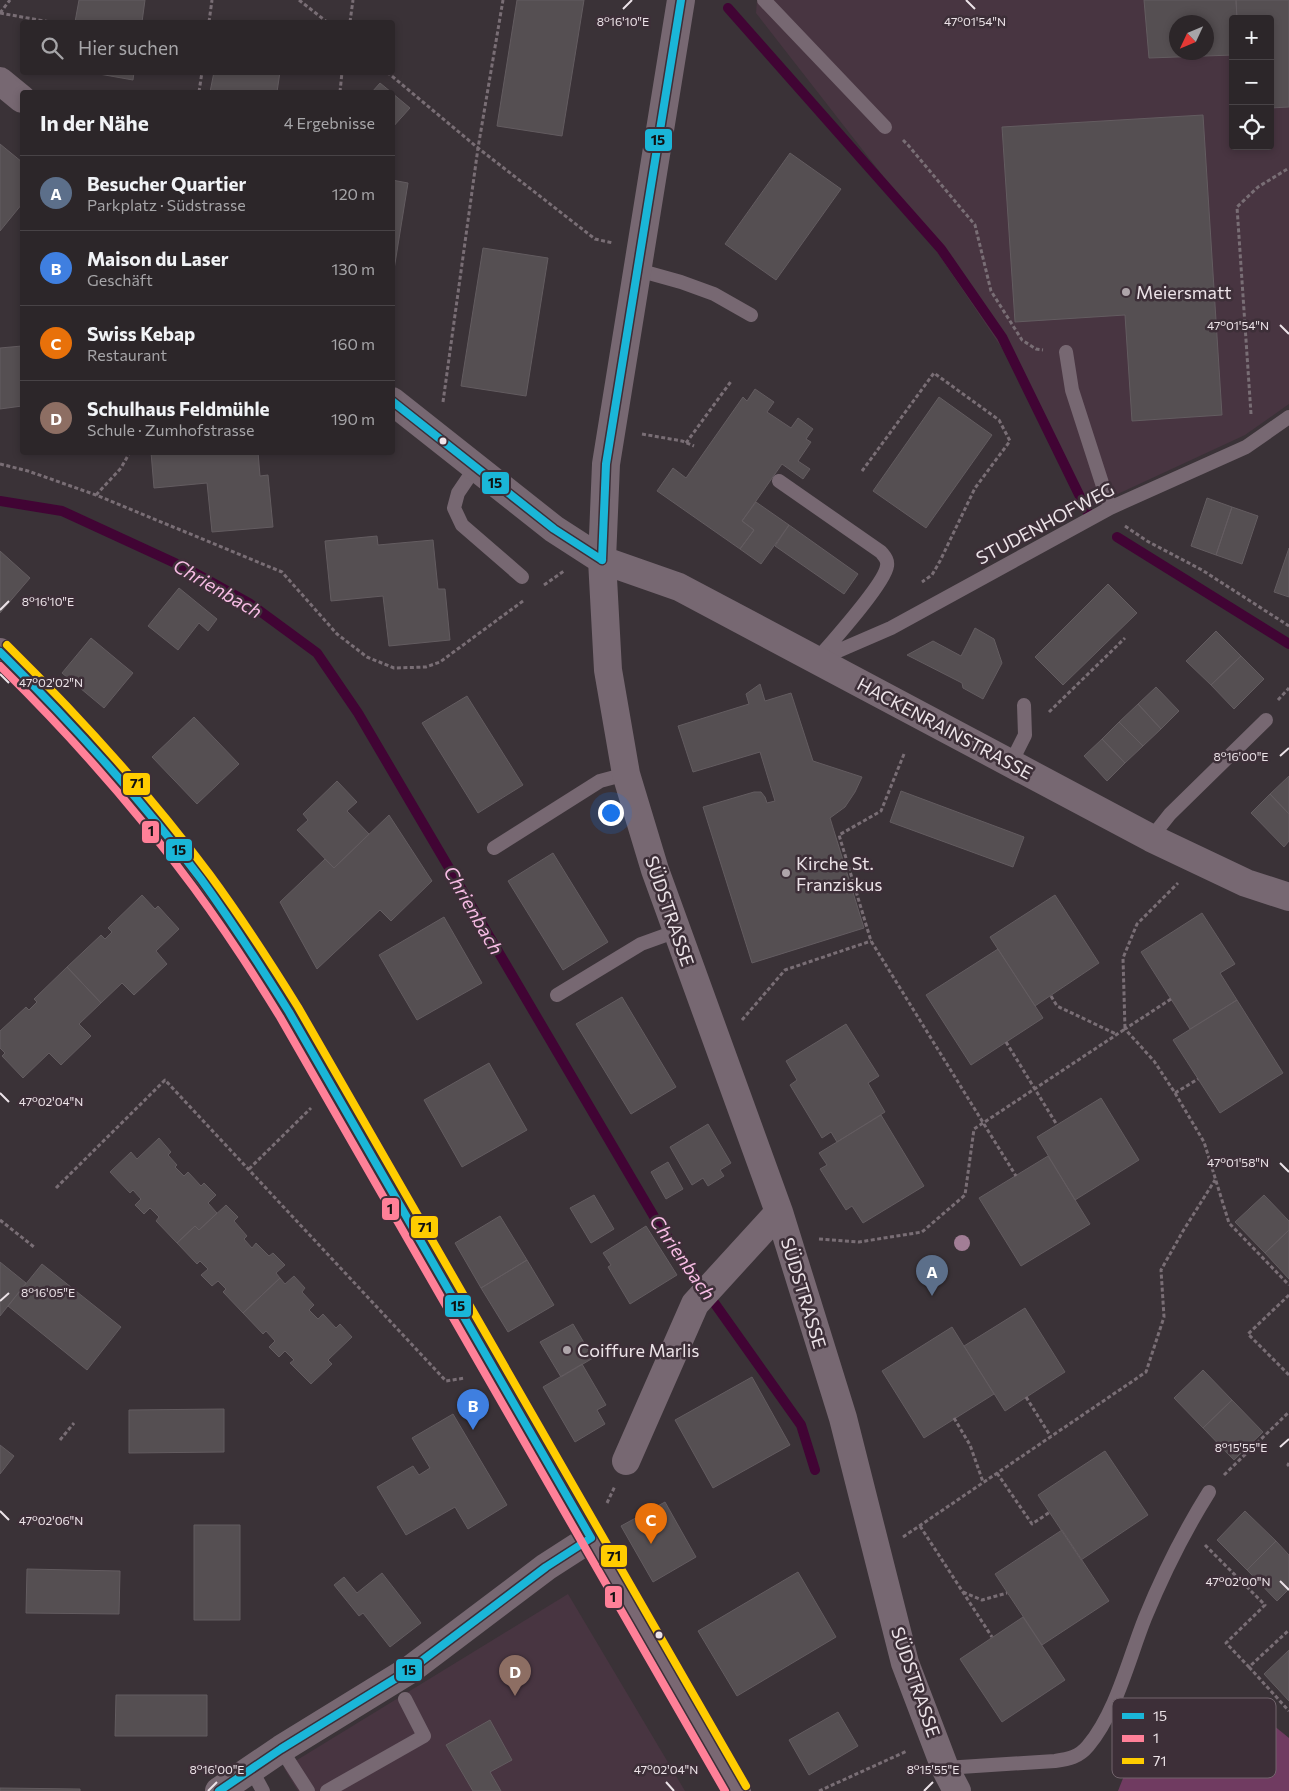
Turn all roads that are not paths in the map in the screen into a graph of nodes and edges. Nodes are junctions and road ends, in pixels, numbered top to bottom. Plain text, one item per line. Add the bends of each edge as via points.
1 (681, 0) edge
2 (764, 0) edge
3 (0, 80) edge
4 (20, 97) edge
5 (885, 127) road end
6 (638, 270) junction
7 (751, 315) dead end
8 (1066, 352) road end
9 (395, 403) edge
10 (1289, 417) edge
11 (475, 468) junction
12 (779, 481) dead end
13 (1110, 508) junction
14 (602, 560) junction
15 (522, 577) dead end
16 (0, 652) edge
17 (816, 660) junction
18 (1024, 705) dead end
19 (1266, 720) dead end
20 (1011, 763) junction
21 (626, 774) junction
22 (1151, 838) junction
23 (494, 848) dead end
24 (1289, 896) edge
25 (676, 931) junction
26 (557, 995) dead end
27 (783, 1224) junction
28 (626, 1461) road end
29 (1209, 1492) dead end
30 (591, 1538) junction
31 (1115, 1698) edge
32 (405, 1699) dead end
33 (1112, 1705) edge
34 (281, 1749) junction
35 (951, 1779) edge
36 (257, 1780) edge
37 (219, 1791) edge
38 (308, 1791) edge
39 (327, 1791) edge
40 (737, 1791) edge

1 - 6 street, SÜDSTRASSE
2 - 5 lane
3 - 4 street
6 - 7 lane via 714,294
6 - 14 street, SÜDSTRASSE via 606,464
8 - 13 lane via 1072,390
9 - 11 street, HACKENRAINSTRASSE
10 - 13 lane, STUDENHOFWEG via 1246,447
11 - 14 street, HACKENRAINSTRASSE via 554,529
11 - 15 lane via 458,493 454,508 462,525
12 - 17 lane via 881,552 888,561 881,579
13 - 17 lane, STUDENHOFWEG via 891,628
14 - 17 street, HACKENRAINSTRASSE via 678,587
14 - 21 street, SÜDSTRASSE via 608,670
16 - 30 main road via 125,785 246,944 289,1012
17 - 20 street, HACKENRAINSTRASSE
18 - 20 lane via 1025,735
19 - 22 lane via 1170,814
20 - 22 street, HACKENRAINSTRASSE
21 - 23 lane via 600,781
21 - 25 street, SÜDSTRASSE
22 - 24 street, HACKENRAINSTRASSE via 1246,883
25 - 26 lane via 641,944
25 - 27 street, SÜDSTRASSE
27 - 28 street via 704,1294
27 - 35 street, SÜDSTRASSE via 844,1418 906,1663
29 - 31 lane via 1174,1553
30 - 34 street via 546,1567 411,1669
30 - 40 main road
32 - 39 lane via 424,1736
33 - 35 lane via 1090,1744 1072,1758
34 - 36 street
34 - 38 lane
36 - 37 street

